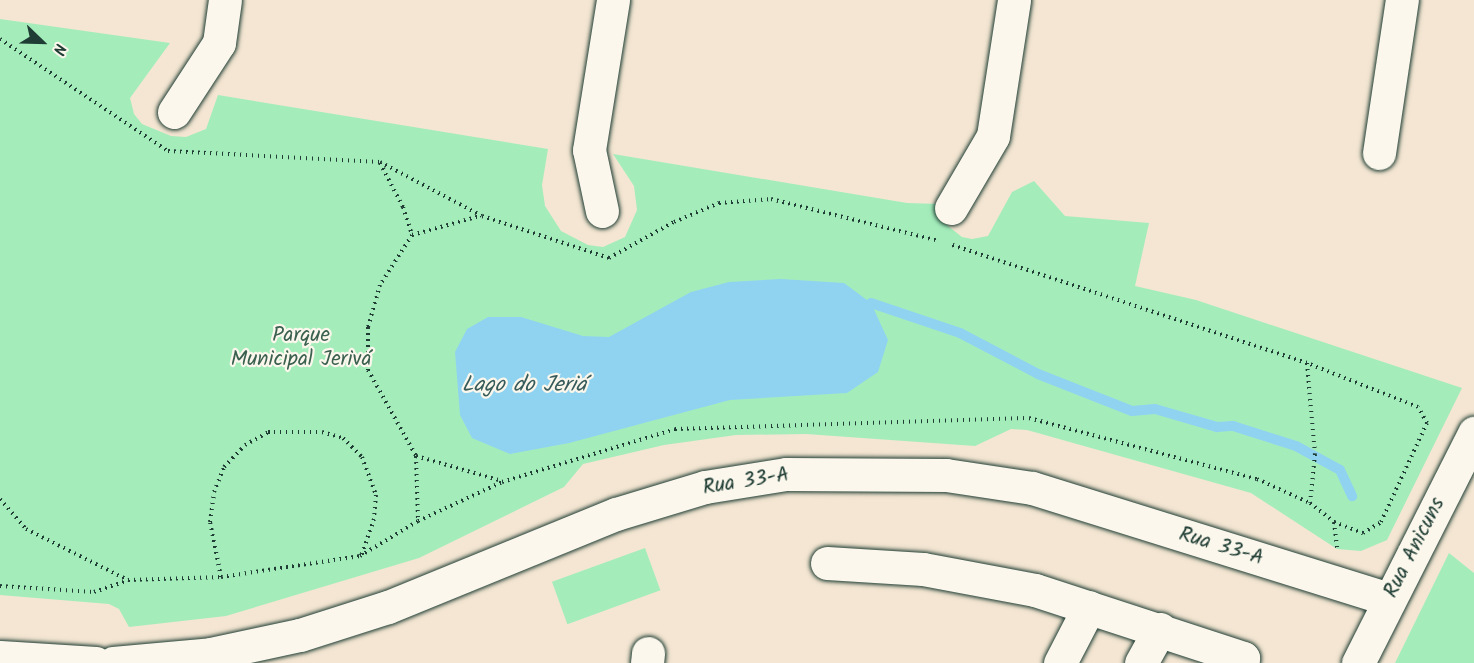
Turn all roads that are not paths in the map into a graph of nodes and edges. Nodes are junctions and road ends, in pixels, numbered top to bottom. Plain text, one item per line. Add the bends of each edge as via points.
1 (225, 0) edge
2 (613, 0) edge
3 (1014, 0) edge
4 (1402, 0) edge
5 (174, 112) dead end
6 (1379, 153) dead end
7 (951, 208) dead end
8 (602, 211) dead end
9 (1474, 433) edge
10 (827, 563) dead end
11 (1389, 599) junction
12 (1089, 607) junction
13 (1160, 629) junction
14 (0, 657) edge
15 (96, 663) edge
16 (113, 663) edge
17 (1060, 663) edge
18 (1142, 663) edge
19 (1240, 663) edge
20 (1358, 663) edge

1 - 5 street via 219,43
2 - 8 street via 589,150
3 - 7 street via 993,136
4 - 6 street
9 - 11 street, Rua Anicuns
10 - 12 street via 923,569 1035,590
11 - 16 street, Rua 33-A via 1032,488 946,475 786,474 705,487 615,514 388,607 300,635 211,654
11 - 20 street, Rua Anicuns
12 - 13 street
12 - 17 street
13 - 18 street
13 - 19 street via 1243,658
14 - 15 street

